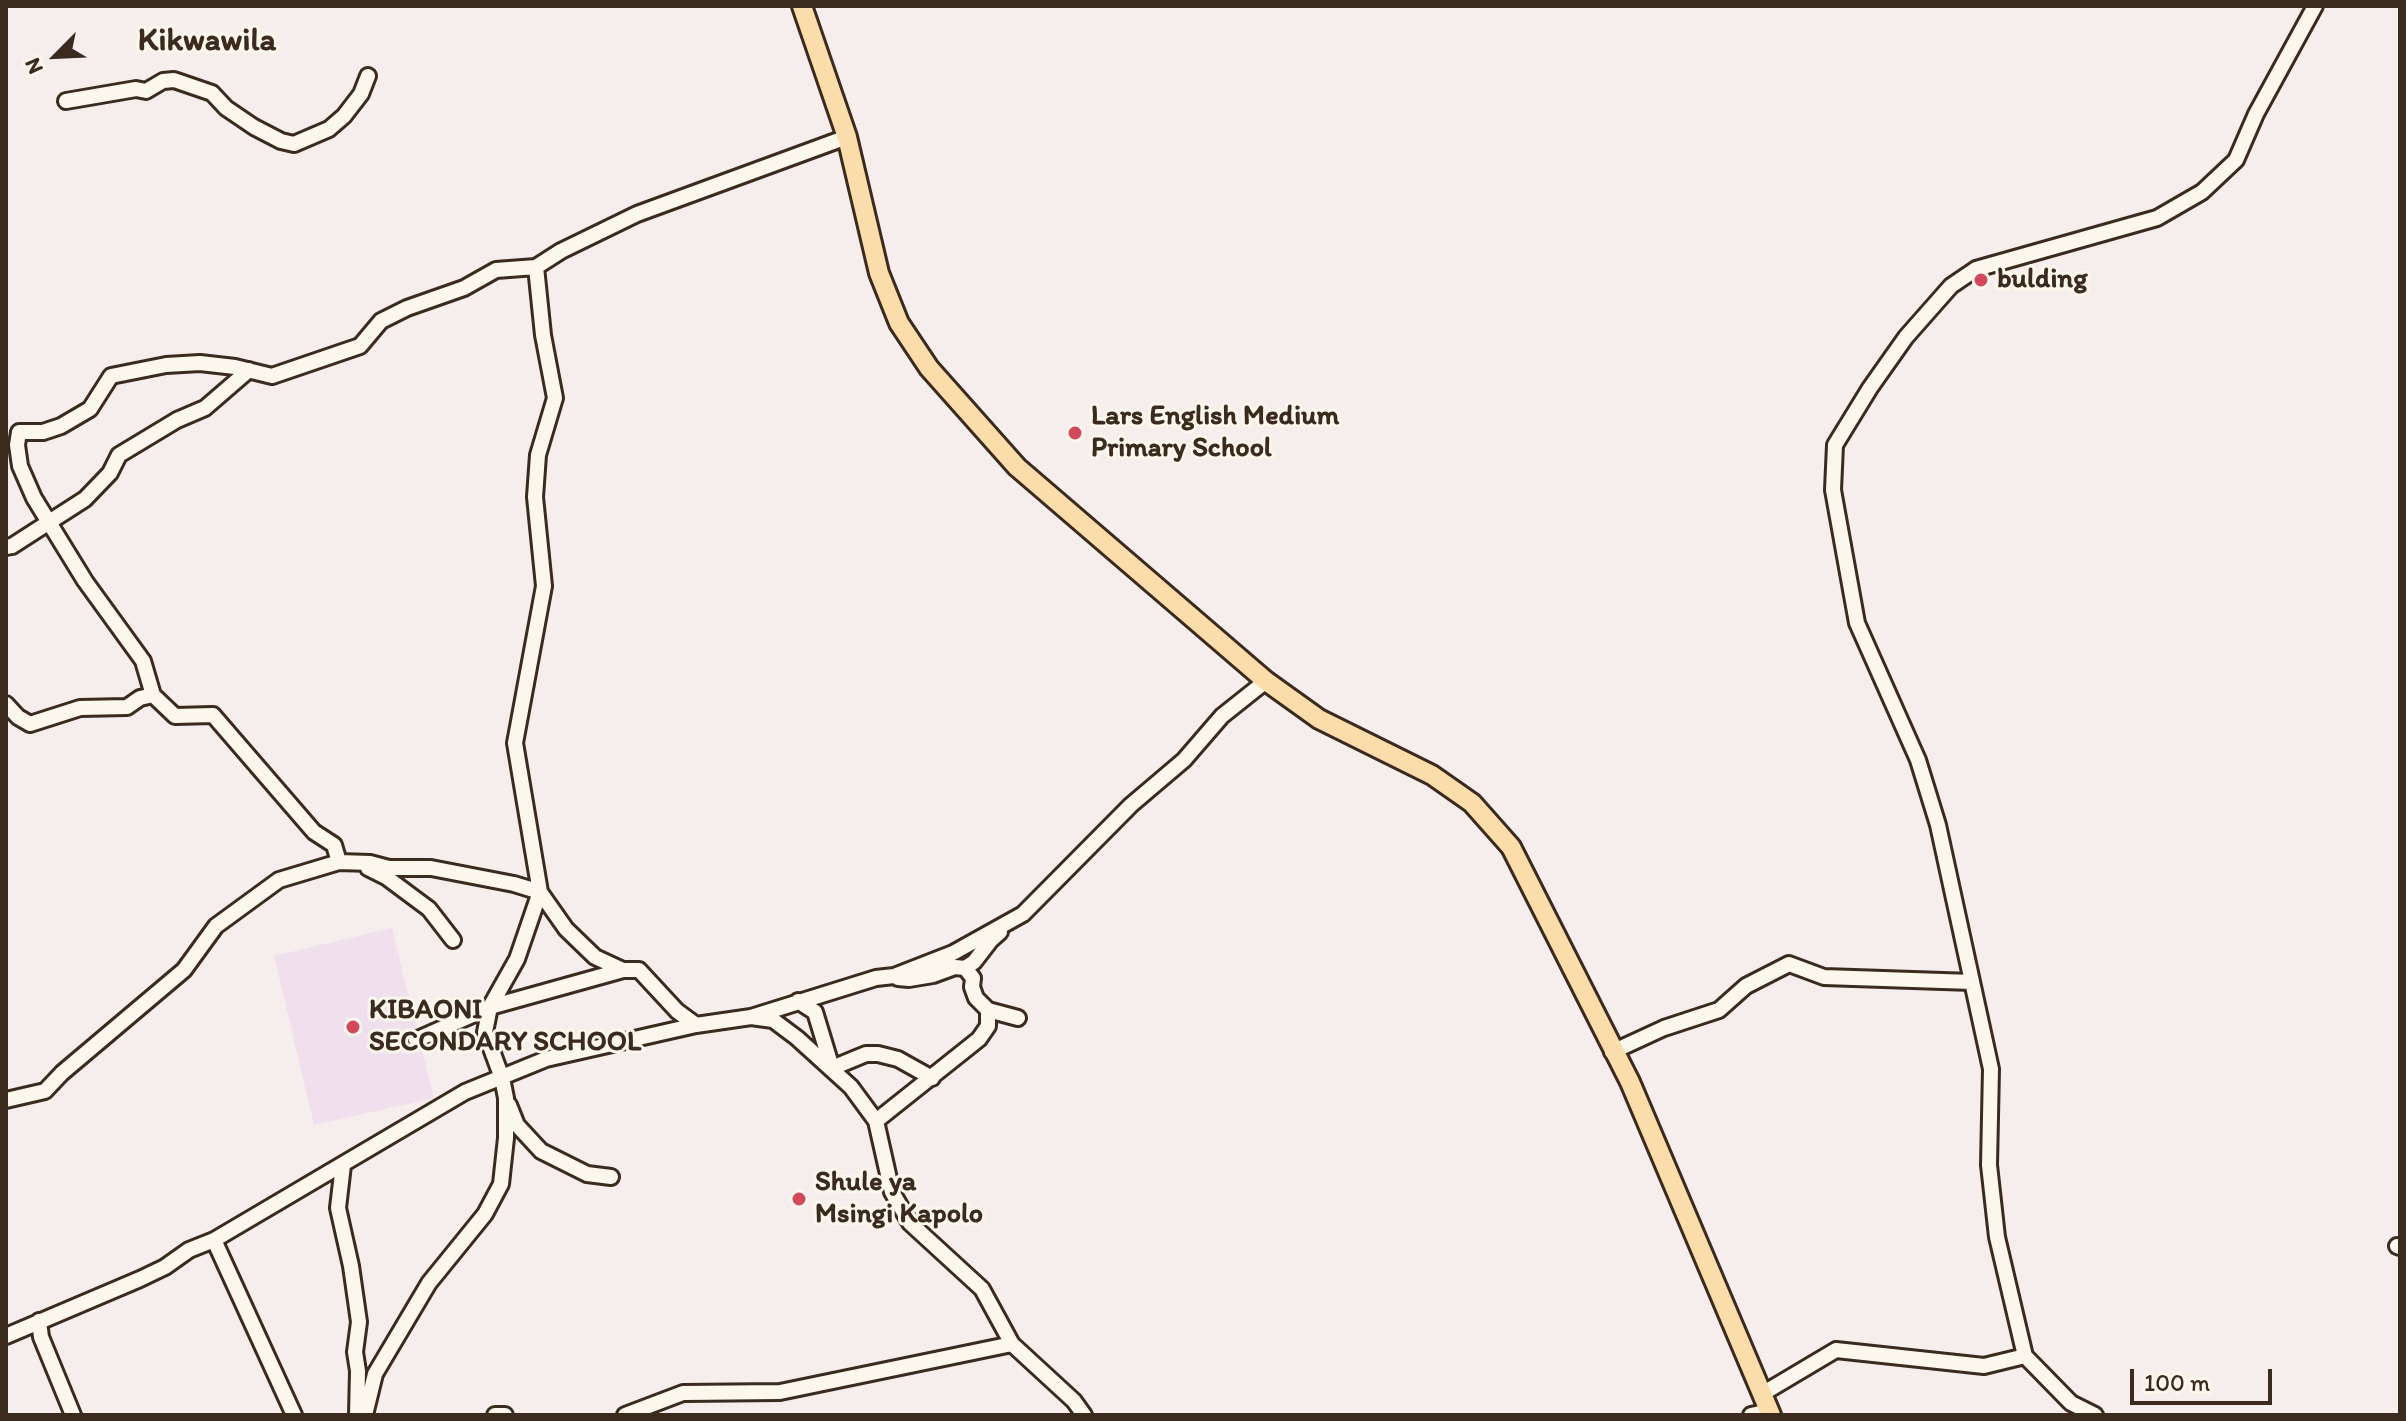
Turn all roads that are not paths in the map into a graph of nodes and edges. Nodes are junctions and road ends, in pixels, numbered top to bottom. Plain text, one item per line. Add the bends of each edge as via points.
1 (802, 6) edge
2 (2315, 6) edge
3 (368, 76) dead end
4 (66, 101) dead end
5 (847, 137) junction
6 (536, 267) junction
7 (249, 370) junction
8 (49, 522) junction
9 (6, 547) edge
10 (1266, 681) junction
11 (153, 695) junction
12 (6, 704) edge
13 (339, 862) junction
14 (361, 864) junction
15 (540, 892) junction
16 (1023, 914) junction
17 (453, 940) dead end
18 (965, 968) junction
19 (623, 970) junction
20 (894, 976) junction
21 (1972, 982) junction
22 (825, 994) junction
23 (798, 1001) junction
24 (490, 1007) junction
25 (988, 1010) junction
26 (751, 1017) junction
27 (1018, 1018) dead end
28 (819, 1021) junction
29 (696, 1025) junction
30 (416, 1040) dead end
31 (1612, 1052) junction
32 (832, 1068) junction
33 (502, 1078) junction
34 (932, 1078) junction
35 (506, 1098) junction
36 (6, 1100) edge
37 (876, 1121) junction
38 (343, 1165) junction
39 (611, 1177) dead end
40 (214, 1240) junction
41 (39, 1321) junction
42 (6, 1336) edge
43 (1012, 1344) junction
44 (2025, 1356) junction
45 (1073, 1408) edge
46 (1763, 1409) edge
47 (73, 1415) edge
48 (294, 1415) edge
49 (357, 1415) edge
50 (365, 1415) edge
51 (495, 1415) edge
52 (505, 1415) edge
53 (625, 1415) edge
54 (1084, 1415) edge
55 (2095, 1415) edge

1 - 5 main road
2 - 21 street via 2236,160 2202,192 2157,218 1976,269 1951,286 1897,349 1835,445 1833,490 1857,623 1918,760 1938,825
3 - 4 street via 344,116 329,129 294,144 254,127 212,93 174,80 146,91
5 - 6 street via 637,214
5 - 10 main road via 879,273 899,323 929,368 1017,467
6 - 7 street via 496,270 407,308 381,321 360,346 272,376
6 - 15 street via 555,398 538,455 535,497 544,586 515,743
7 - 8 street via 205,408 119,455 85,499
7 - 8 street via 200,363 129,371 111,376 90,409 61,426 19,432 20,466
8 - 9 street
8 - 11 street via 143,661
10 - 16 street via 1222,716 1184,760 1131,805
10 - 31 main road via 1319,719 1432,775 1472,803 1511,847
11 - 12 street via 127,707 80,708 30,724
11 - 13 street via 175,716 213,715 314,832 334,845
13 - 14 street
13 - 36 street via 279,880 216,926 184,970 45,1091
14 - 15 street via 431,868
14 - 17 street via 429,909
15 - 19 street via 566,929 595,957
15 - 24 street via 517,959
16 - 18 street
16 - 20 street via 953,953
18 - 20 street via 909,979
18 - 25 street via 973,978 976,998
19 - 24 street
19 - 29 street via 639,970
20 - 22 street
21 - 31 street via 1824,977 1789,964 1746,986 1719,1010
21 - 44 street via 1991,1069 1989,1165 1997,1237
22 - 23 street
22 - 28 street
23 - 26 street
23 - 28 street
24 - 30 street
24 - 33 street via 485,1032
25 - 27 street
25 - 34 street via 988,1026 979,1039
26 - 29 street
26 - 32 street via 773,1020
28 - 32 street
29 - 33 street via 546,1059
31 - 46 main road via 1630,1082
32 - 34 street via 878,1054
32 - 37 street
33 - 35 street
33 - 38 street via 465,1092
34 - 37 street
35 - 39 street via 517,1125 541,1151 587,1174
35 - 50 street via 501,1184 485,1214 429,1283 375,1374
37 - 43 street via 892,1192 910,1223 982,1289
38 - 40 street
38 - 49 street via 338,1208 359,1322
40 - 41 street via 153,1273
40 - 48 street
41 - 42 street
41 - 47 street
43 - 45 street
43 - 53 street via 780,1392 683,1393
44 - 46 street via 1984,1366 1836,1350
44 - 55 street via 2071,1403
45 - 54 street
51 - 52 street

